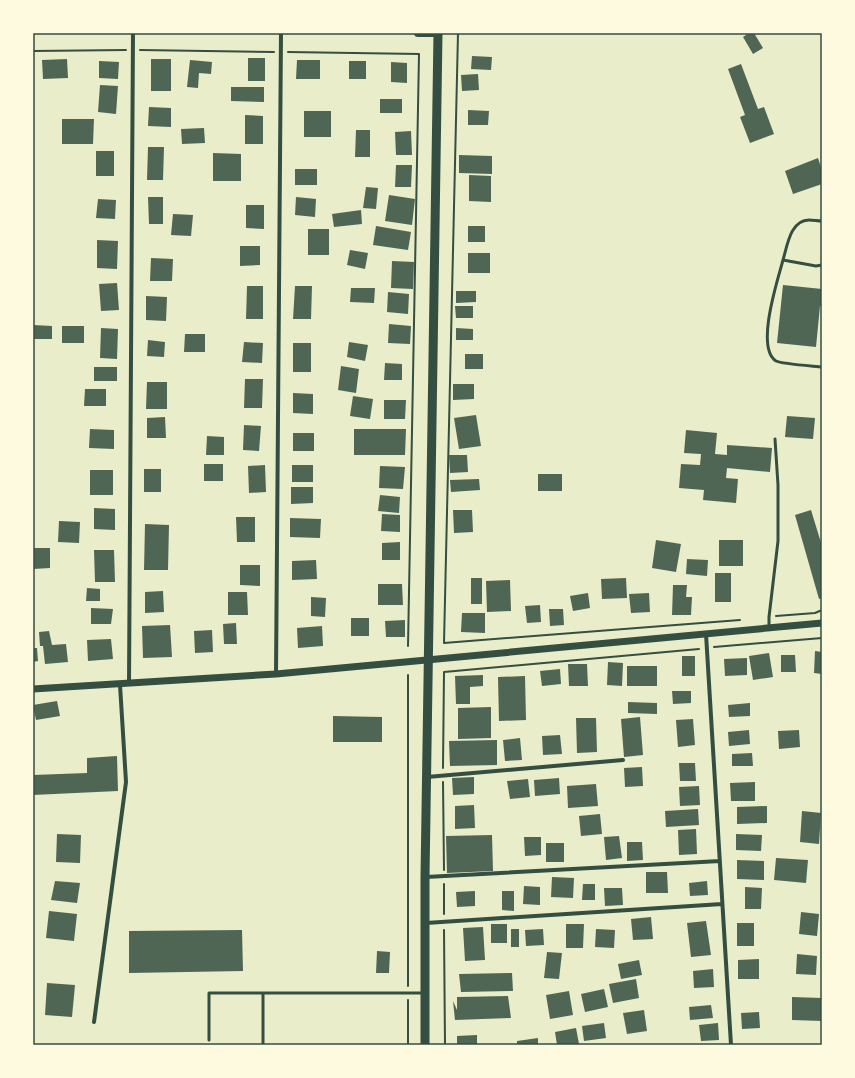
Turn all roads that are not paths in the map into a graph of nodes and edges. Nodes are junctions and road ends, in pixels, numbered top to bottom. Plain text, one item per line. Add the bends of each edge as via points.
1 (134, 33) edge
2 (281, 33) edge
3 (418, 33) edge
4 (438, 33) edge
5 (822, 221) edge
6 (783, 260) junction
7 (822, 265) edge
8 (822, 367) edge
9 (775, 440) dead end
10 (822, 623) edge
11 (769, 628) junction
12 (706, 634) junction
13 (428, 660) junction
14 (276, 674) junction
15 (129, 684) junction
16 (120, 685) junction
17 (33, 689) edge
18 (623, 760) dead end
19 (427, 777) junction
20 (720, 860) junction
21 (425, 877) junction
22 (722, 904) junction
23 (425, 923) junction
24 (263, 993) junction
25 (425, 993) junction
26 (94, 1022) dead end
27 (209, 1040) dead end
28 (263, 1045) edge
29 (425, 1045) edge
30 (731, 1045) edge

1 - 15 street
2 - 14 street
3 - 4 main road
4 - 13 main road
5 - 6 lane via 808,220 799,223 792,232
6 - 7 lane
6 - 8 lane via 771,303 767,341 771,356 777,361
9 - 11 lane via 778,541
10 - 11 street
11 - 12 street
12 - 13 street
12 - 20 street
13 - 14 street
13 - 19 main road
14 - 15 street
15 - 16 street
16 - 17 street
16 - 26 street via 126,782
18 - 19 street
19 - 21 main road
20 - 21 street
20 - 22 street
21 - 23 main road
22 - 23 street
22 - 30 street
23 - 25 main road
24 - 25 lane
24 - 27 lane via 209,993
24 - 28 lane
25 - 29 main road

